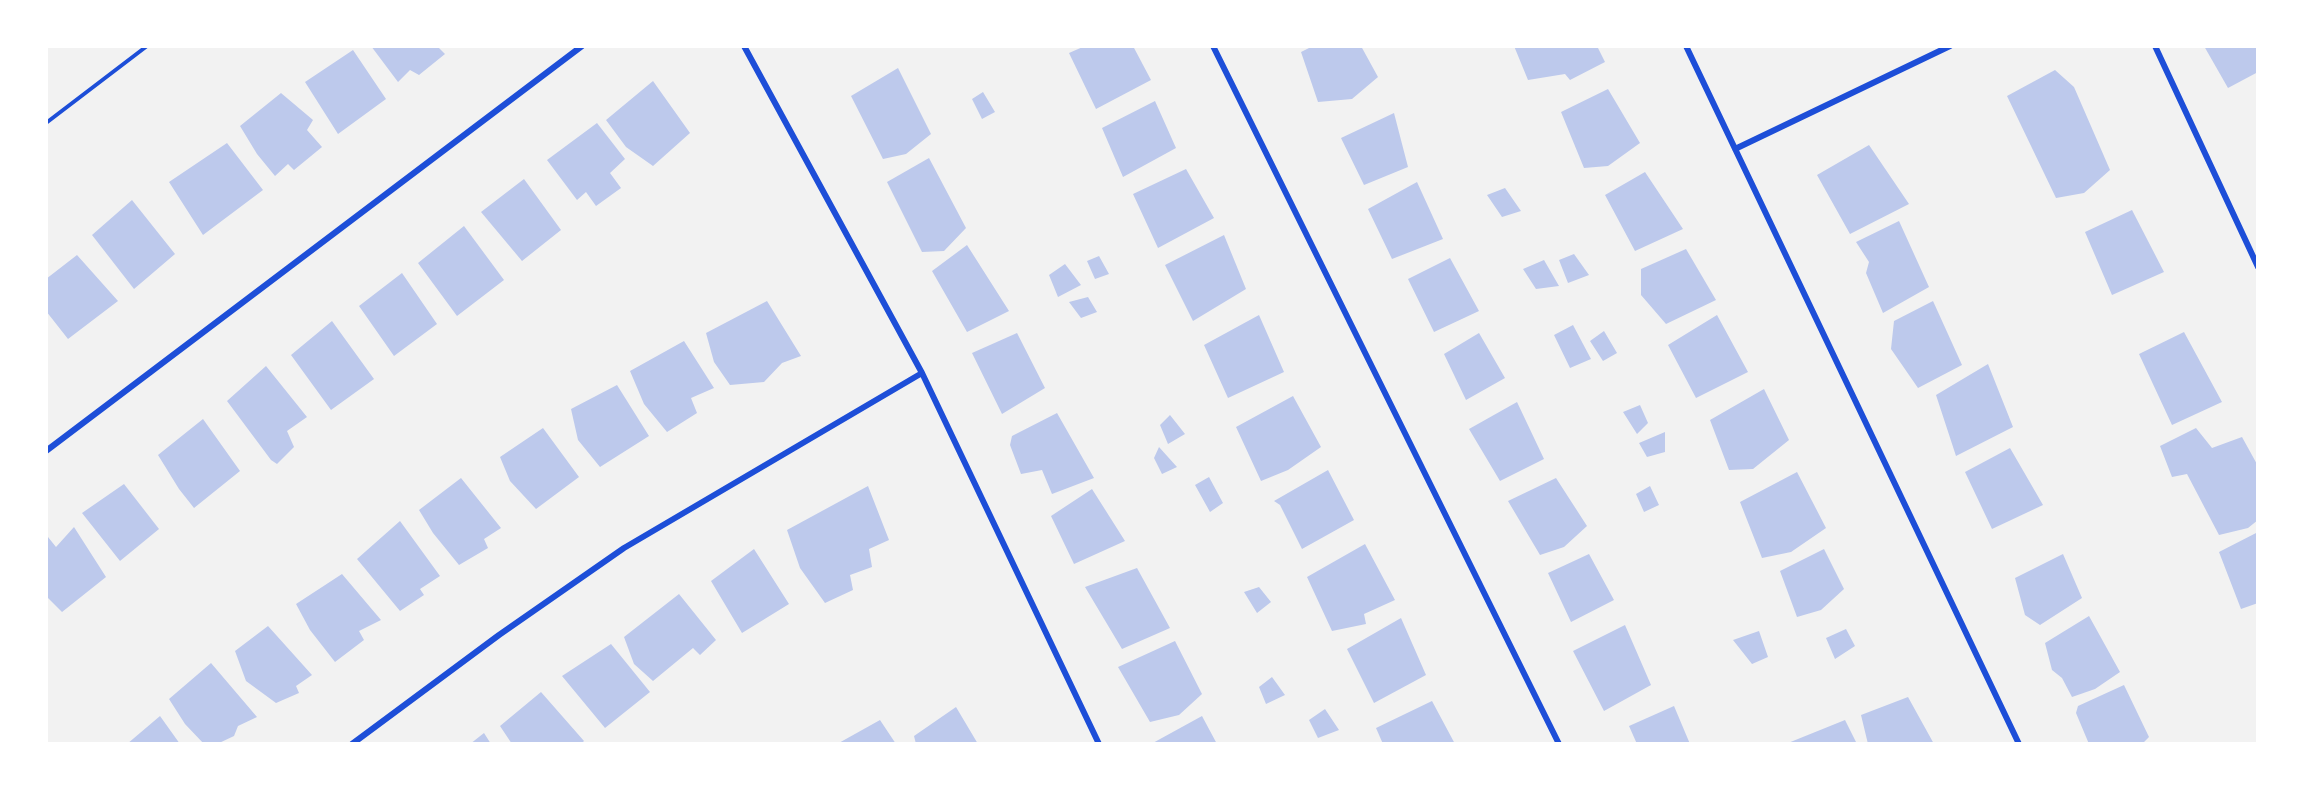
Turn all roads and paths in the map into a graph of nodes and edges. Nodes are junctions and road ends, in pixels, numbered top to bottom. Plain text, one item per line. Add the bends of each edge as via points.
1 (147, 46) edge
2 (582, 46) edge
3 (744, 46) edge
4 (1213, 46) edge
5 (1686, 46) edge
6 (1950, 46) edge
7 (2155, 46) edge
8 (46, 123) edge
9 (1735, 149) junction
10 (2258, 267) edge
11 (922, 373) junction
12 (46, 451) edge
13 (352, 744) edge
14 (1099, 744) edge
15 (1559, 744) edge
16 (2019, 744) edge

1 - 8 path
2 - 12 street
3 - 11 street
4 - 15 street
5 - 9 street
6 - 9 street
7 - 10 street
9 - 16 street
11 - 13 street via 624,548
11 - 14 street

